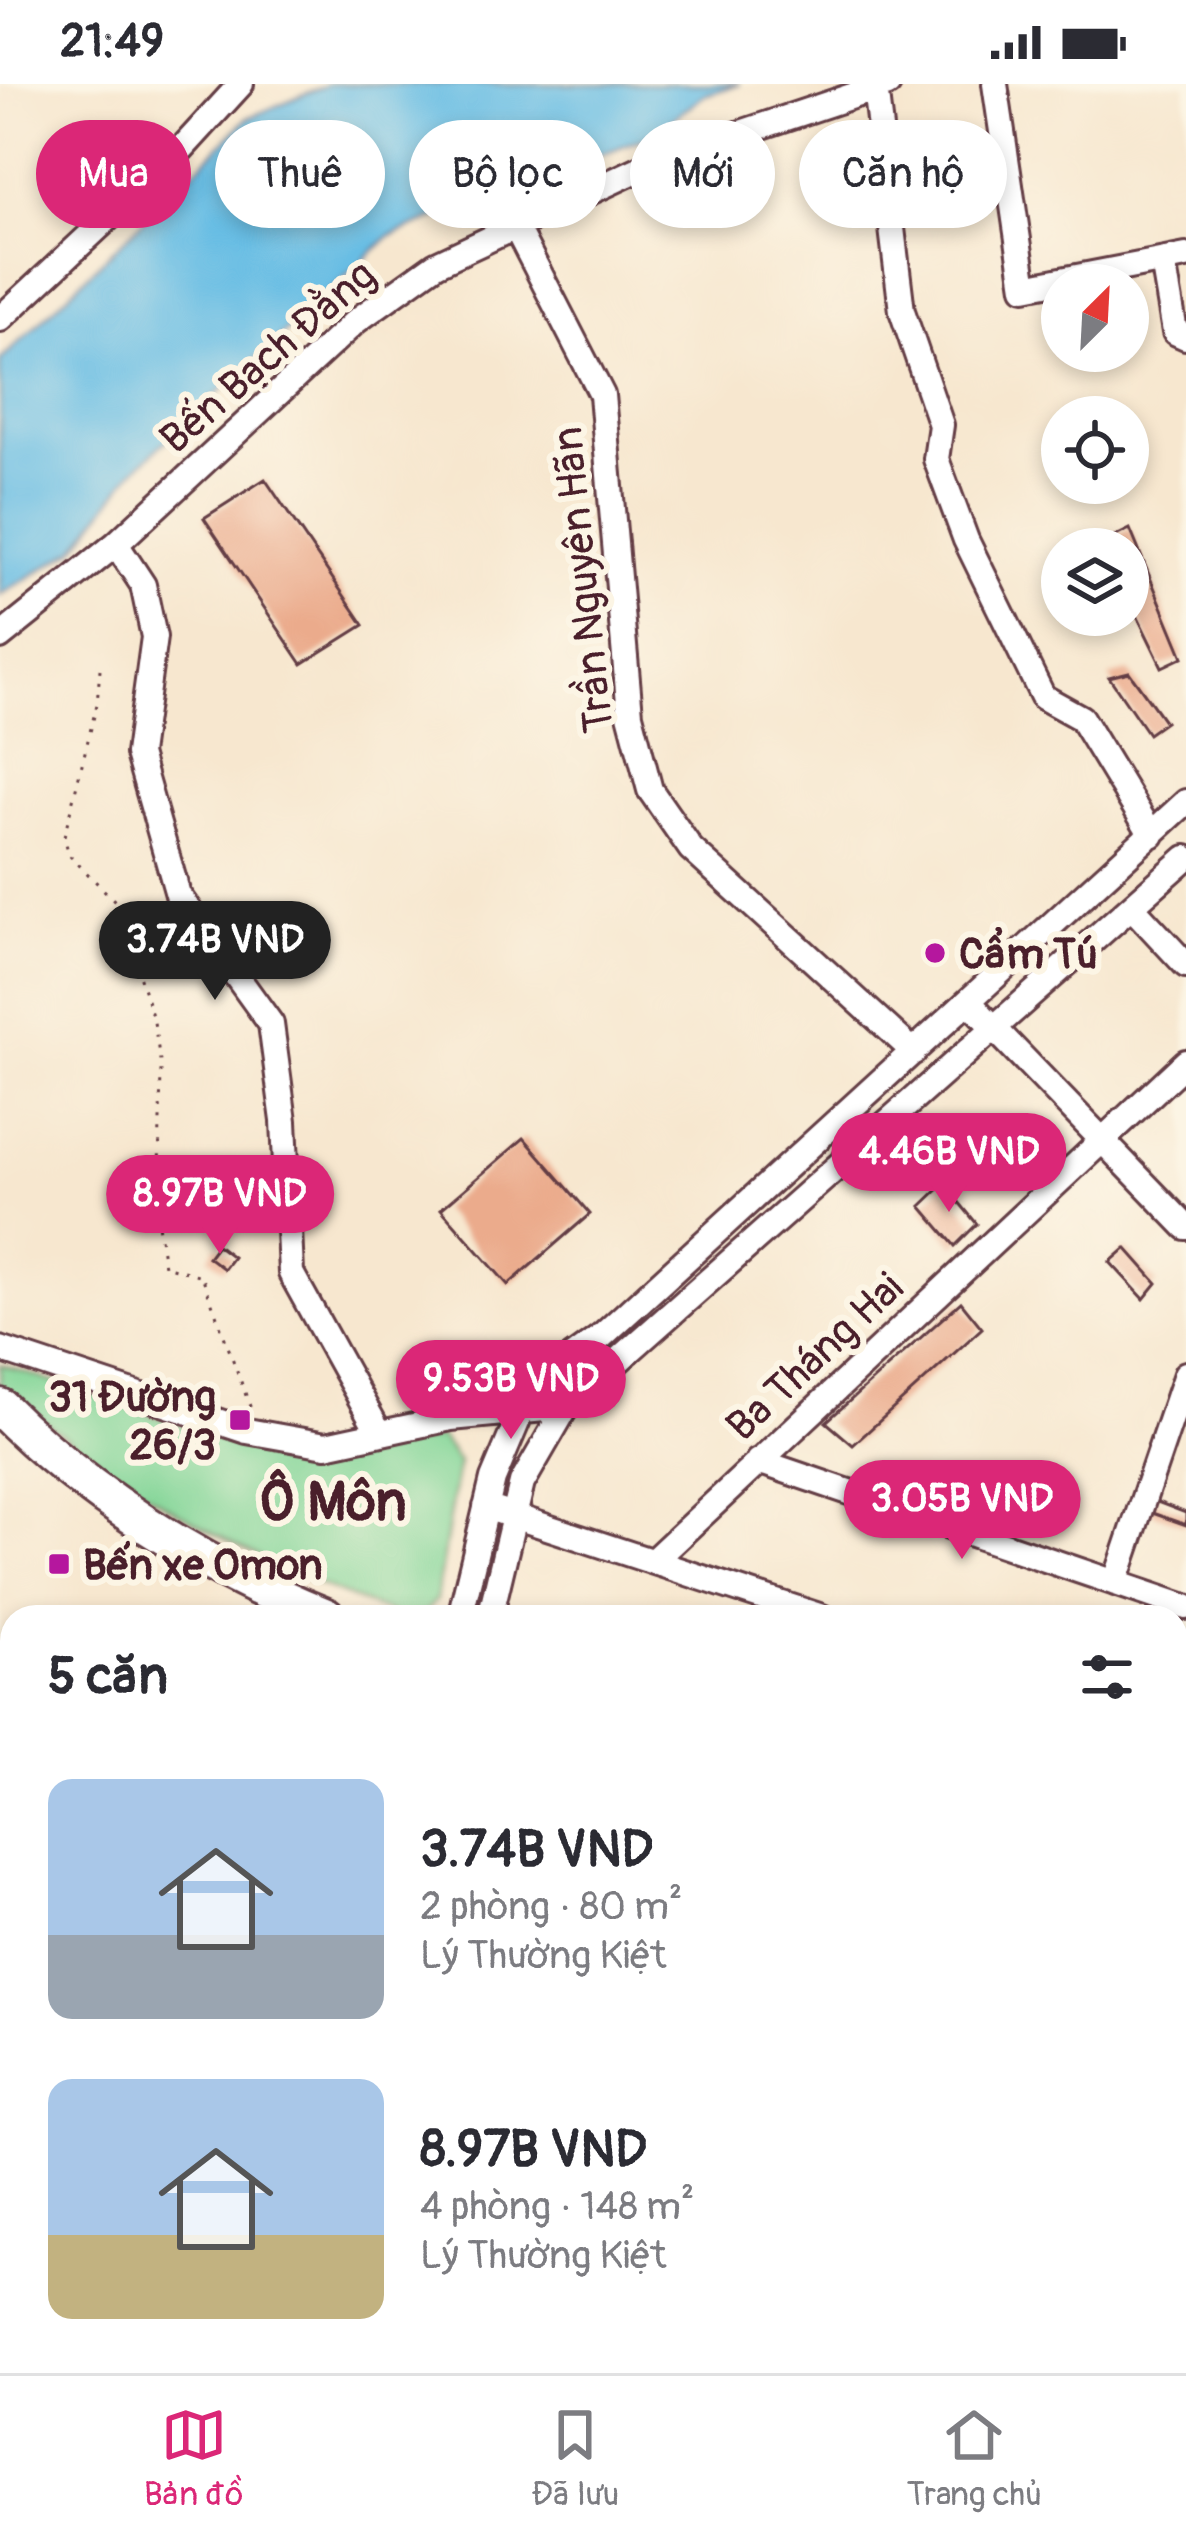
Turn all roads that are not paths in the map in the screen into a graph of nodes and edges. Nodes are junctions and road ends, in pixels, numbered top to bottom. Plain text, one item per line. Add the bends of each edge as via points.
1 (241, 84) edge
2 (995, 84) edge
3 (881, 86) edge
4 (606, 183) edge
5 (506, 228) edge
6 (516, 228) edge
7 (1174, 258) edge
8 (0, 319) edge
9 (1186, 337) edge
10 (116, 544) junction
11 (0, 637) edge
12 (1186, 802) edge
13 (1152, 835) junction
14 (1186, 857) edge
15 (1132, 907) junction
16 (1186, 965) edge
17 (969, 1002) junction
18 (997, 1029) junction
19 (914, 1052) junction
20 (1186, 1062) edge
21 (1102, 1140) junction
22 (1186, 1227) edge
23 (0, 1349) edge
24 (1186, 1374) edge
25 (540, 1381) junction
26 (0, 1407) edge
27 (566, 1407) junction
28 (519, 1411) junction
29 (451, 1418) junction
30 (379, 1432) junction
31 (758, 1461) junction
32 (493, 1479) junction
33 (486, 1507) junction
34 (514, 1513) junction
35 (654, 1560) junction
36 (1115, 1583) junction
37 (297, 1605) edge
38 (463, 1605) edge
39 (493, 1605) edge
40 (787, 1605) edge
41 (1180, 1605) edge

1 - 8 street
2 - 7 street via 1025,286
3 - 4 street, Bến Bạch Đằng
3 - 13 street via 902,310 941,425 936,459 1043,697 1081,718
5 - 10 street, Bến Bạch Đằng via 436,264 356,321
6 - 19 street, Trần Nguyên Hãn via 602,394 630,714 650,790 692,849
7 - 9 street via 1170,321
10 - 11 street, Bến Bạch Đằng
10 - 30 street via 143,585 154,637 138,754 178,895 271,1024 291,1274
12 - 13 street
13 - 17 street
14 - 15 street
15 - 16 street
15 - 18 street
17 - 18 street
17 - 19 street
18 - 21 street
18 - 27 street
19 - 25 street via 602,1336
20 - 21 street, Ba Tháng Hai
21 - 22 street
21 - 31 street, Ba Tháng Hai
23 - 30 street via 259,1434 326,1445
24 - 36 street
25 - 28 street
25 - 29 street
26 - 37 highway via 137,1519
27 - 28 street
27 - 34 street via 533,1456
28 - 29 street
28 - 32 street
29 - 30 street
29 - 32 street via 483,1436
31 - 35 street, Ba Tháng Hai
31 - 36 street
32 - 33 street
33 - 34 street
33 - 38 street
34 - 35 street
34 - 39 street
35 - 40 street
36 - 41 street

